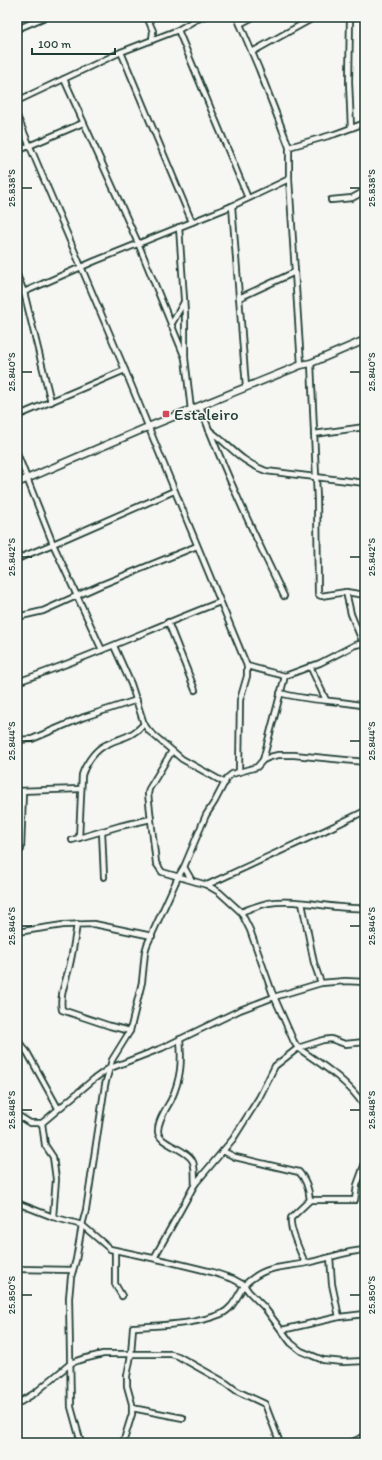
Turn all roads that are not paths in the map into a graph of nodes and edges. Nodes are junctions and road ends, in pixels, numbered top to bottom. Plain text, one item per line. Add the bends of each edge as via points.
1 (45, 17) edge
2 (147, 17) edge
3 (203, 17) edge
4 (237, 17) edge
5 (254, 17) edge
6 (316, 17) edge
7 (350, 17) edge
8 (240, 24) junction
9 (17, 29) edge
10 (178, 30) junction
11 (153, 31) junction
12 (161, 37) junction
13 (152, 40) junction
14 (121, 52) junction
15 (252, 52) junction
16 (64, 79) junction
17 (17, 101) edge
18 (17, 116) edge
19 (84, 123) junction
20 (365, 123) edge
21 (350, 128) junction
22 (30, 146) junction
23 (289, 147) junction
24 (17, 151) edge
25 (289, 180) junction
26 (365, 191) edge
27 (248, 198) junction
28 (331, 200) dead end
29 (232, 206) junction
30 (192, 222) junction
31 (179, 227) junction
32 (138, 243) junction
33 (81, 268) junction
34 (295, 272) junction
35 (17, 275) edge
36 (24, 292) junction
37 (17, 295) edge
38 (239, 298) junction
39 (184, 301) junction
40 (171, 325) junction
41 (365, 340) edge
42 (185, 358) junction
43 (311, 363) junction
44 (301, 365) junction
45 (125, 370) junction
46 (246, 387) junction
47 (51, 402) junction
48 (200, 406) junction
49 (191, 410) junction
50 (17, 416) edge
51 (148, 427) junction
52 (365, 427) edge
53 (208, 429) junction
54 (314, 434) junction
55 (17, 453) edge
56 (315, 477) junction
57 (27, 478) junction
58 (17, 483) edge
59 (365, 483) edge
60 (174, 491) junction
61 (53, 544) junction
62 (197, 546) junction
63 (17, 559) edge
64 (346, 592) junction
65 (365, 595) edge
66 (77, 596) junction
67 (284, 596) dead end
68 (220, 602) junction
69 (17, 618) edge
70 (168, 622) junction
71 (364, 643) edge
72 (114, 646) junction
73 (102, 650) junction
74 (247, 666) junction
75 (310, 666) junction
76 (285, 676) junction
77 (17, 682) edge
78 (195, 690) dead end
79 (280, 692) junction
80 (137, 700) junction
81 (326, 700) junction
82 (365, 706) edge
83 (144, 724) junction
84 (17, 740) edge
85 (172, 751) junction
86 (263, 760) junction
87 (365, 762) edge
88 (239, 772) junction
89 (225, 783) junction
90 (81, 789) junction
91 (17, 791) edge
92 (23, 791) junction
93 (365, 811) edge
94 (151, 819) junction
95 (102, 831) junction
96 (80, 838) junction
97 (72, 840) dead end
98 (22, 849) dead end
99 (184, 867) junction
100 (104, 877) dead end
101 (178, 877) junction
102 (191, 879) junction
103 (207, 885) junction
104 (302, 903) junction
105 (365, 908) edge
106 (241, 912) junction
107 (77, 924) junction
108 (17, 933) edge
109 (152, 936) junction
110 (365, 982) edge
111 (321, 983) junction
112 (274, 997) junction
113 (130, 1031) junction
114 (180, 1039) junction
115 (17, 1040) edge
116 (365, 1042) edge
117 (298, 1048) junction
118 (108, 1069) junction
119 (365, 1107) edge
120 (58, 1108) junction
121 (17, 1115) edge
122 (42, 1122) junction
123 (223, 1151) junction
124 (365, 1163) edge
125 (195, 1184) junction
126 (310, 1200) junction
127 (17, 1203) edge
128 (53, 1217) junction
129 (82, 1225) junction
130 (365, 1250) edge
131 (115, 1251) junction
132 (330, 1257) junction
133 (154, 1258) junction
134 (305, 1264) junction
135 (17, 1269) edge
136 (73, 1270) junction
137 (244, 1285) junction
138 (122, 1296) dead end
139 (365, 1314) edge
140 (339, 1317) junction
141 (282, 1330) junction
142 (131, 1355) junction
143 (365, 1361) edge
144 (71, 1363) junction
145 (17, 1404) edge
146 (132, 1408) junction
147 (183, 1418) dead end
148 (365, 1436) edge
149 (81, 1443) edge
150 (124, 1443) edge
151 (280, 1443) edge
152 (350, 1443) edge

1 - 9 street
2 - 11 street
3 - 10 street
4 - 8 street
5 - 8 street
6 - 15 street
7 - 21 street
8 - 15 street
10 - 12 street
10 - 27 street
11 - 12 street
11 - 13 street
12 - 13 street
13 - 14 street
14 - 16 street
14 - 30 street
15 - 23 street
16 - 17 street
16 - 19 street
18 - 22 street
19 - 22 street
19 - 32 street
20 - 21 street
21 - 23 street
22 - 24 street
22 - 33 street
23 - 25 street
25 - 27 street
25 - 34 street
26 - 28 street via 352,198
27 - 29 street
29 - 30 street
29 - 38 street
30 - 31 street
31 - 32 street
31 - 39 street
32 - 33 street
32 - 40 street
33 - 36 street
33 - 45 street
34 - 38 street
34 - 44 street
35 - 36 street
36 - 37 street
36 - 47 street
38 - 46 street
39 - 40 street
39 - 42 street
40 - 42 street
41 - 43 street
42 - 49 street
43 - 44 street
43 - 54 street
44 - 46 street
45 - 47 street
45 - 51 street
46 - 48 street
47 - 50 street
48 - 49 street
48 - 53 street
49 - 51 street
51 - 57 street
51 - 60 street
52 - 54 street
53 - 56 street via 239,457 259,468
53 - 67 street
54 - 56 street
55 - 57 street
56 - 59 street
56 - 64 street via 318,592 321,596
57 - 58 street
57 - 61 street
60 - 61 street
60 - 62 street
61 - 63 street
61 - 66 street
62 - 66 street
62 - 68 street
64 - 65 street
64 - 71 street via 351,614
66 - 69 street via 43,611
66 - 73 street
68 - 70 street
68 - 74 street
70 - 72 street
70 - 78 street
71 - 75 street
72 - 73 street
72 - 80 street
73 - 77 street
74 - 76 street
74 - 88 street via 247,676 240,700
75 - 76 street
75 - 81 street
76 - 79 street
79 - 81 street via 306,699
79 - 86 street
80 - 83 street
80 - 84 street via 84,717 32,739
81 - 82 street
83 - 85 street
83 - 90 street via 130,736 102,747 84,768
85 - 89 street
85 - 94 street via 149,789
86 - 87 street via 270,756 294,755
86 - 88 street via 257,767
88 - 89 street via 232,774
89 - 99 street via 201,823
90 - 92 street
90 - 96 street
91 - 92 street
92 - 98 street
93 - 103 street
94 - 95 street
94 - 101 street via 156,864 162,872
95 - 96 street
95 - 100 street
96 - 97 street
99 - 101 street
99 - 102 street
101 - 102 street
101 - 109 street
102 - 103 street
103 - 106 street
104 - 105 street
104 - 106 street via 267,904
104 - 111 street via 314,963
106 - 112 street
107 - 108 street
107 - 109 street via 101,925
107 - 113 street via 62,994 62,1010
109 - 113 street via 145,952 142,982
110 - 111 street
111 - 112 street
112 - 114 street via 240,1010
112 - 117 street
113 - 118 street
114 - 118 street
114 - 125 street via 182,1058 179,1077 158,1131 163,1140 188,1154 194,1164
115 - 120 street via 27,1052
116 - 117 street via 346,1044 326,1039
117 - 119 street via 344,1080
117 - 123 street via 275,1066 251,1112
118 - 120 street
118 - 129 street
120 - 122 street
121 - 122 street via 30,1123
122 - 128 street via 46,1145 53,1157 56,1179
123 - 125 street
123 - 126 street via 235,1157 299,1172 309,1191
124 - 126 street via 355,1200
125 - 133 street
126 - 134 street via 293,1215 290,1222
127 - 128 street
128 - 129 street
129 - 131 street
129 - 136 street
130 - 132 street
131 - 133 street
131 - 138 street via 115,1284
132 - 134 street
132 - 140 street via 332,1284
133 - 137 street via 212,1272
134 - 137 street via 264,1271
135 - 136 street
136 - 144 street via 69,1288
137 - 141 street
137 - 142 street via 237,1298 222,1314 201,1320 133,1327
139 - 140 street
140 - 141 street
141 - 143 street via 291,1343 313,1357 343,1362
142 - 144 street via 94,1355
142 - 146 street via 127,1386
142 - 151 street via 164,1353 178,1356 262,1403 268,1410
144 - 145 street via 35,1393
144 - 149 street via 72,1407
146 - 147 street
146 - 150 street
148 - 152 street

